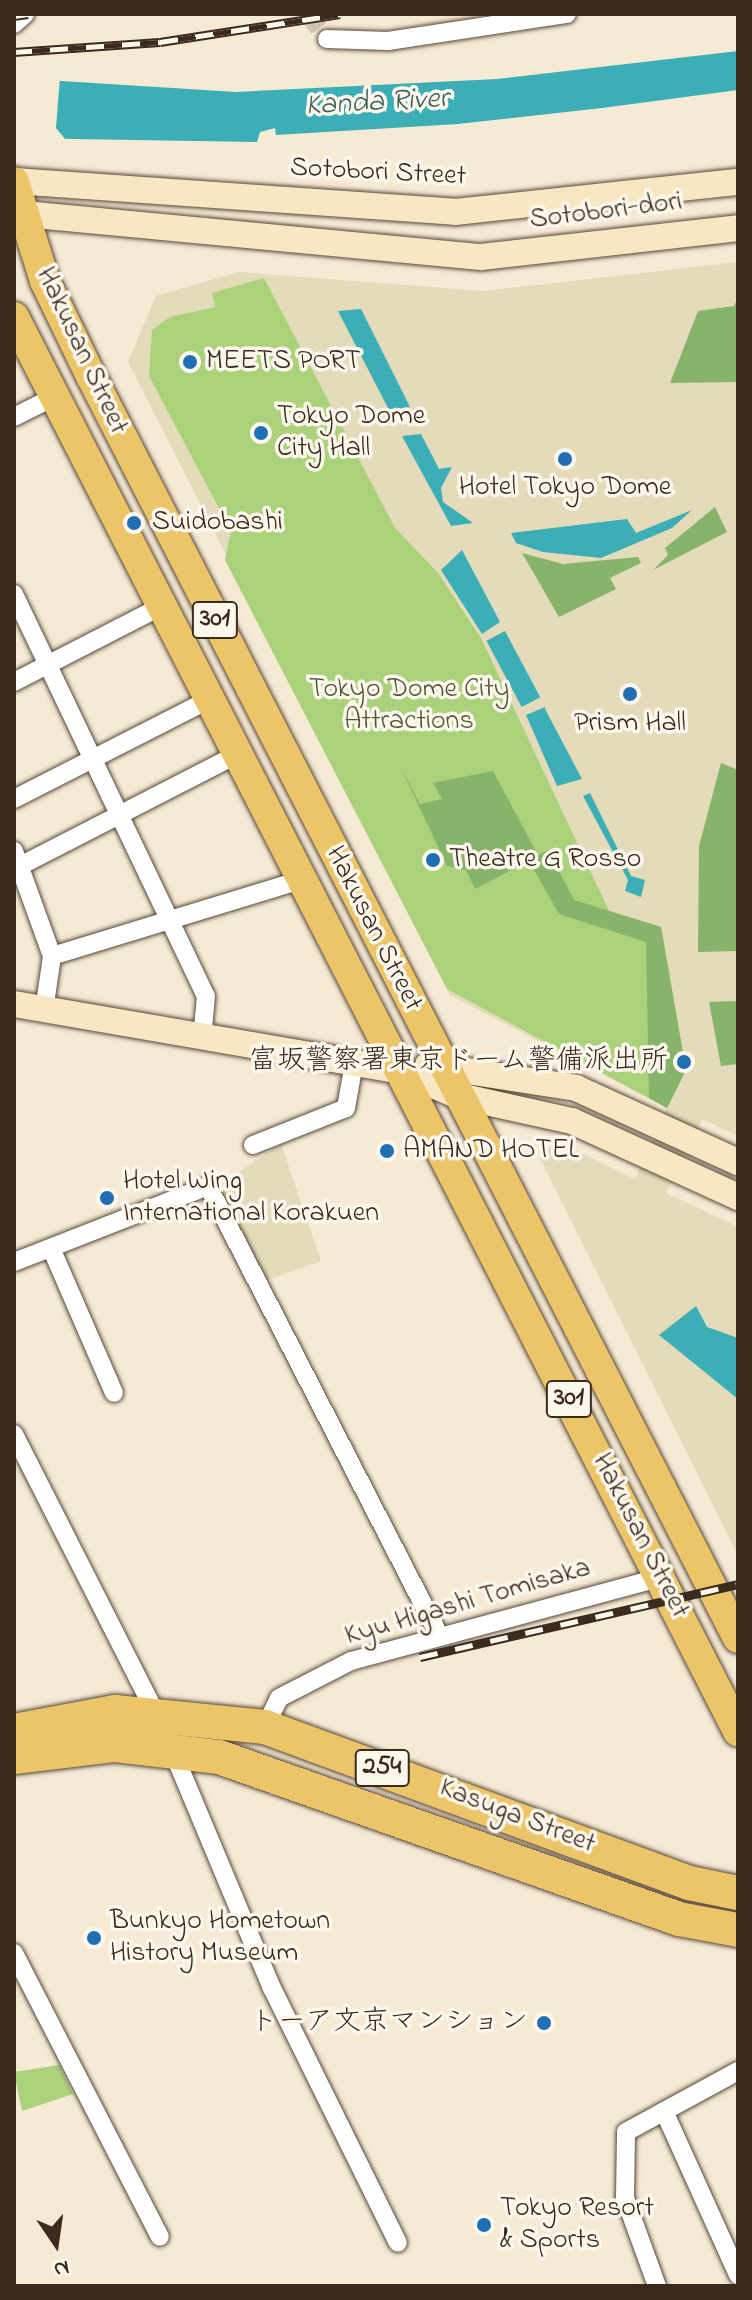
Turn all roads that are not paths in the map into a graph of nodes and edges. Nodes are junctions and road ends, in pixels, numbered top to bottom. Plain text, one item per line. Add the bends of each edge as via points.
1 (25, 14) edge
2 (567, 14) edge
3 (14, 24) edge
4 (327, 39) dead end
5 (14, 181) edge
6 (738, 182) edge
7 (18, 214) edge
8 (738, 228) edge
9 (14, 317) edge
10 (52, 398) junction
11 (14, 417) edge
12 (14, 594) edge
13 (160, 607) junction
14 (50, 663) junction
15 (14, 682) edge
16 (208, 700) junction
17 (236, 755) junction
18 (95, 757) junction
19 (14, 799) edge
20 (122, 814) junction
21 (16, 862) edge
22 (300, 880) junction
23 (172, 921) junction
24 (52, 956) junction
25 (14, 1004) edge
26 (44, 1011) junction
27 (202, 1039) junction
28 (354, 1063) junction
29 (442, 1064) junction
30 (397, 1070) junction
31 (459, 1096) junction
32 (253, 1145) dead end
33 (738, 1162) edge
34 (738, 1197) edge
35 (51, 1248) junction
36 (14, 1262) edge
37 (114, 1393) dead end
38 (14, 1434) edge
39 (662, 1577) junction
40 (735, 1623) edge
41 (440, 1637) junction
42 (156, 1714) junction
43 (265, 1727) junction
44 (14, 1731) edge
45 (738, 1731) edge
46 (173, 1750) junction
47 (14, 1757) edge
48 (738, 1893) edge
49 (738, 1930) edge
50 (14, 1953) edge
51 (738, 2071) edge
52 (664, 2111) junction
53 (160, 2237) dead end
54 (398, 2243) dead end
55 (738, 2275) edge
56 (657, 2286) edge

1 - 3 street
2 - 4 street via 388,41
5 - 6 main road, Sotobori Street via 455,212
5 - 7 main road, 301
7 - 8 main road via 481,257
7 - 29 main road, Hakusan Street / 301 via 91,376
9 - 10 main road, Hakusan Street / 301
10 - 11 street
10 - 13 main road, Hakusan Street / 301
12 - 14 street
13 - 14 street
13 - 16 main road, Hakusan Street / 301
14 - 15 street
14 - 18 street
16 - 17 main road, Hakusan Street / 301
16 - 18 street
17 - 20 street
17 - 22 main road, Hakusan Street / 301
18 - 19 street
18 - 20 street
20 - 21 street
20 - 23 street
21 - 24 street
22 - 23 street
22 - 30 main road, Hakusan Street / 301
23 - 24 street
23 - 27 street via 206,996
24 - 26 street
25 - 26 main road
26 - 27 main road
27 - 28 main road
28 - 30 main road
28 - 32 street via 346,1108
29 - 30 main road
29 - 31 main road, Hakusan Street / 301
29 - 33 main road via 576,1088
30 - 31 main road
30 - 39 main road, Hakusan Street / 301
31 - 34 main road via 572,1121
31 - 40 main road, Hakusan Street / 301
35 - 36 street
35 - 37 street
35 - 41 street via 208,1186
38 - 42 street
39 - 41 street, Kyu Higashi Tomisaka
39 - 45 main road, Hakusan Street / 301
41 - 43 street, Kyu Higashi Tomisaka via 351,1661 290,1690
42 - 43 highway, Kasuga Street / 254
42 - 44 highway, Kasuga Street / 254 via 81,1715
42 - 46 street
43 - 48 highway, Kasuga Street / 254 via 689,1883
46 - 47 highway, Kasuga Street / 254 via 84,1746
46 - 49 highway, Kasuga Street / 254 via 242,1764 679,1919
46 - 54 street via 272,1988
50 - 53 street
51 - 52 street
52 - 55 street
52 - 56 street via 634,2124 622,2146 625,2198

